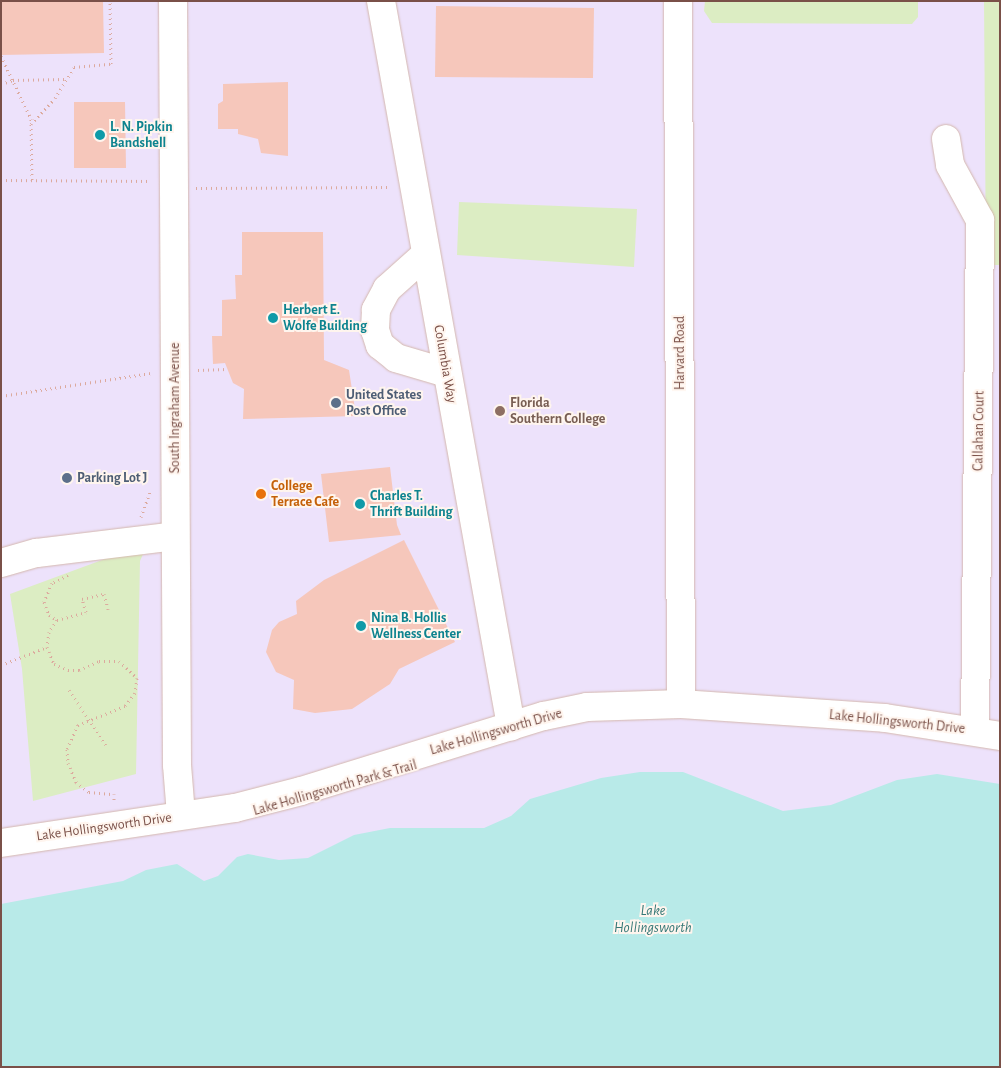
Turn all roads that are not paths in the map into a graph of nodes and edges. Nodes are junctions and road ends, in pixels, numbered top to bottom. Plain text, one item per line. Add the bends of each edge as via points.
1 (173, 1) edge
2 (381, 1) edge
3 (678, 1) edge
4 (946, 139) dead end
5 (425, 255) junction
6 (990, 314) edge
7 (447, 373) junction
8 (989, 384) edge
9 (176, 536) junction
10 (1, 563) edge
11 (681, 704) junction
12 (510, 726) junction
13 (987, 733) edge
14 (181, 815) junction
15 (1, 842) edge

1 - 9 street, South Ingraham Avenue
2 - 5 street, Columbia Way
3 - 11 street, Harvard Road
4 - 6 street, Callahan Court via 950,165 980,220
5 - 7 street, Columbia Way
5 - 7 street via 387,289 376,310 375,330 380,345 396,358
6 - 8 street, Callahan Court
7 - 12 street, Columbia Way
8 - 13 street, Callahan Court
9 - 10 street via 38,552
9 - 14 street, South Ingraham Avenue via 177,765
11 - 12 street, Lake Hollingsworth Drive via 587,707
11 - 13 street, Lake Hollingsworth Drive via 885,718
12 - 14 street, Lake Hollingsworth Drive via 301,791 235,808
14 - 15 street, Lake Hollingsworth Drive

